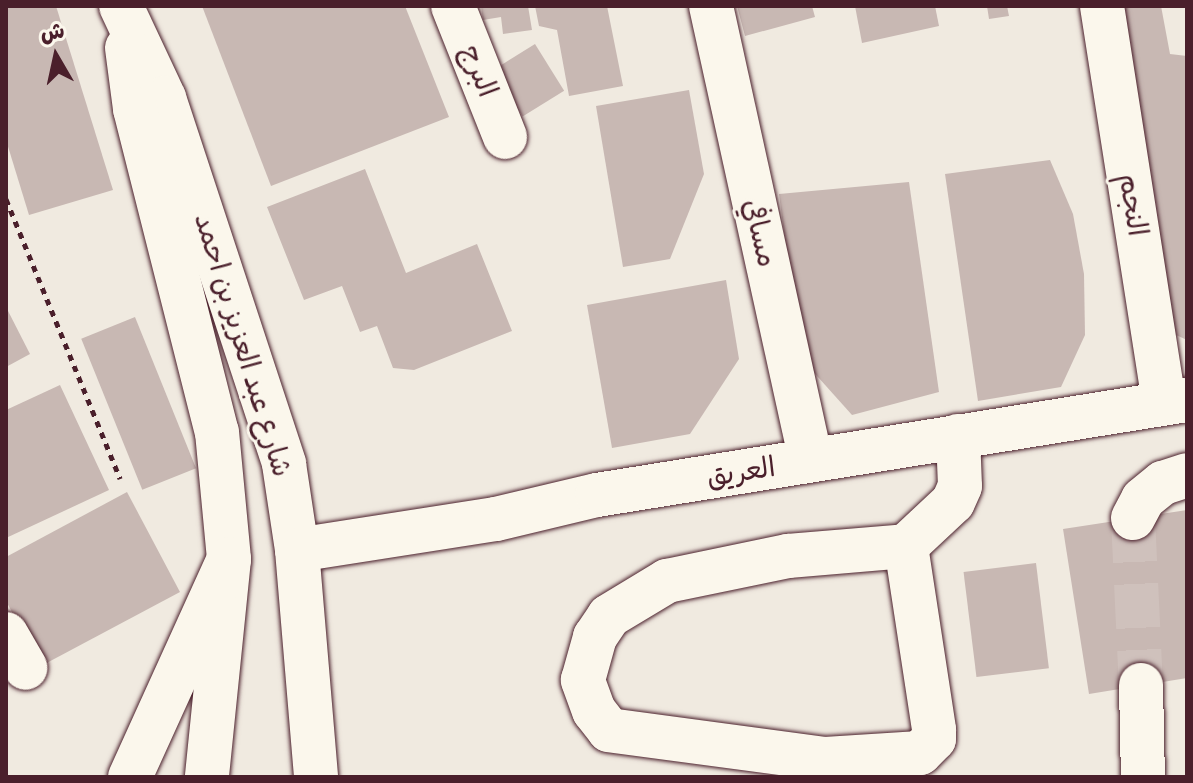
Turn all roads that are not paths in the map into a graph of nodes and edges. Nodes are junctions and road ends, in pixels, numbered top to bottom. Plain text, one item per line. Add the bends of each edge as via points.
1 (453, 6) edge
2 (711, 6) edge
3 (1102, 6) edge
4 (124, 14) edge
5 (505, 137) dead end
6 (1176, 402) edge
7 (958, 436) junction
8 (811, 460) junction
9 (1187, 475) edge
10 (1133, 518) tunnel mouth
11 (906, 546) junction
12 (297, 550) junction
13 (229, 559) junction
14 (1141, 685) tunnel mouth
15 (130, 777) edge
16 (207, 777) edge
17 (316, 777) edge
18 (1143, 777) edge

1 - 5 street, البرج
2 - 8 street, مسافي
3 - 6 street, النجم
4 - 12 street, شارع عبد العزيز بن احمد via 164,98 270,413
4 - 13 street, شارع عبد العزيز بن احمد via 135,109 217,432
6 - 7 street, العريق
7 - 8 street, العريق
7 - 11 street via 960,486 953,502
8 - 12 street, العريق
9 - 10 street via 1163,483 1143,499
11 - 11 street via 934,730 934,739 920,753 825,759 609,730 594,711 583,680 595,637 609,616 635,597 667,581 788,556
12 - 17 street, شارع عبد العزيز بن احمد
13 - 15 street
13 - 16 street, شارع عبد العزيز بن احمد
14 - 18 street

